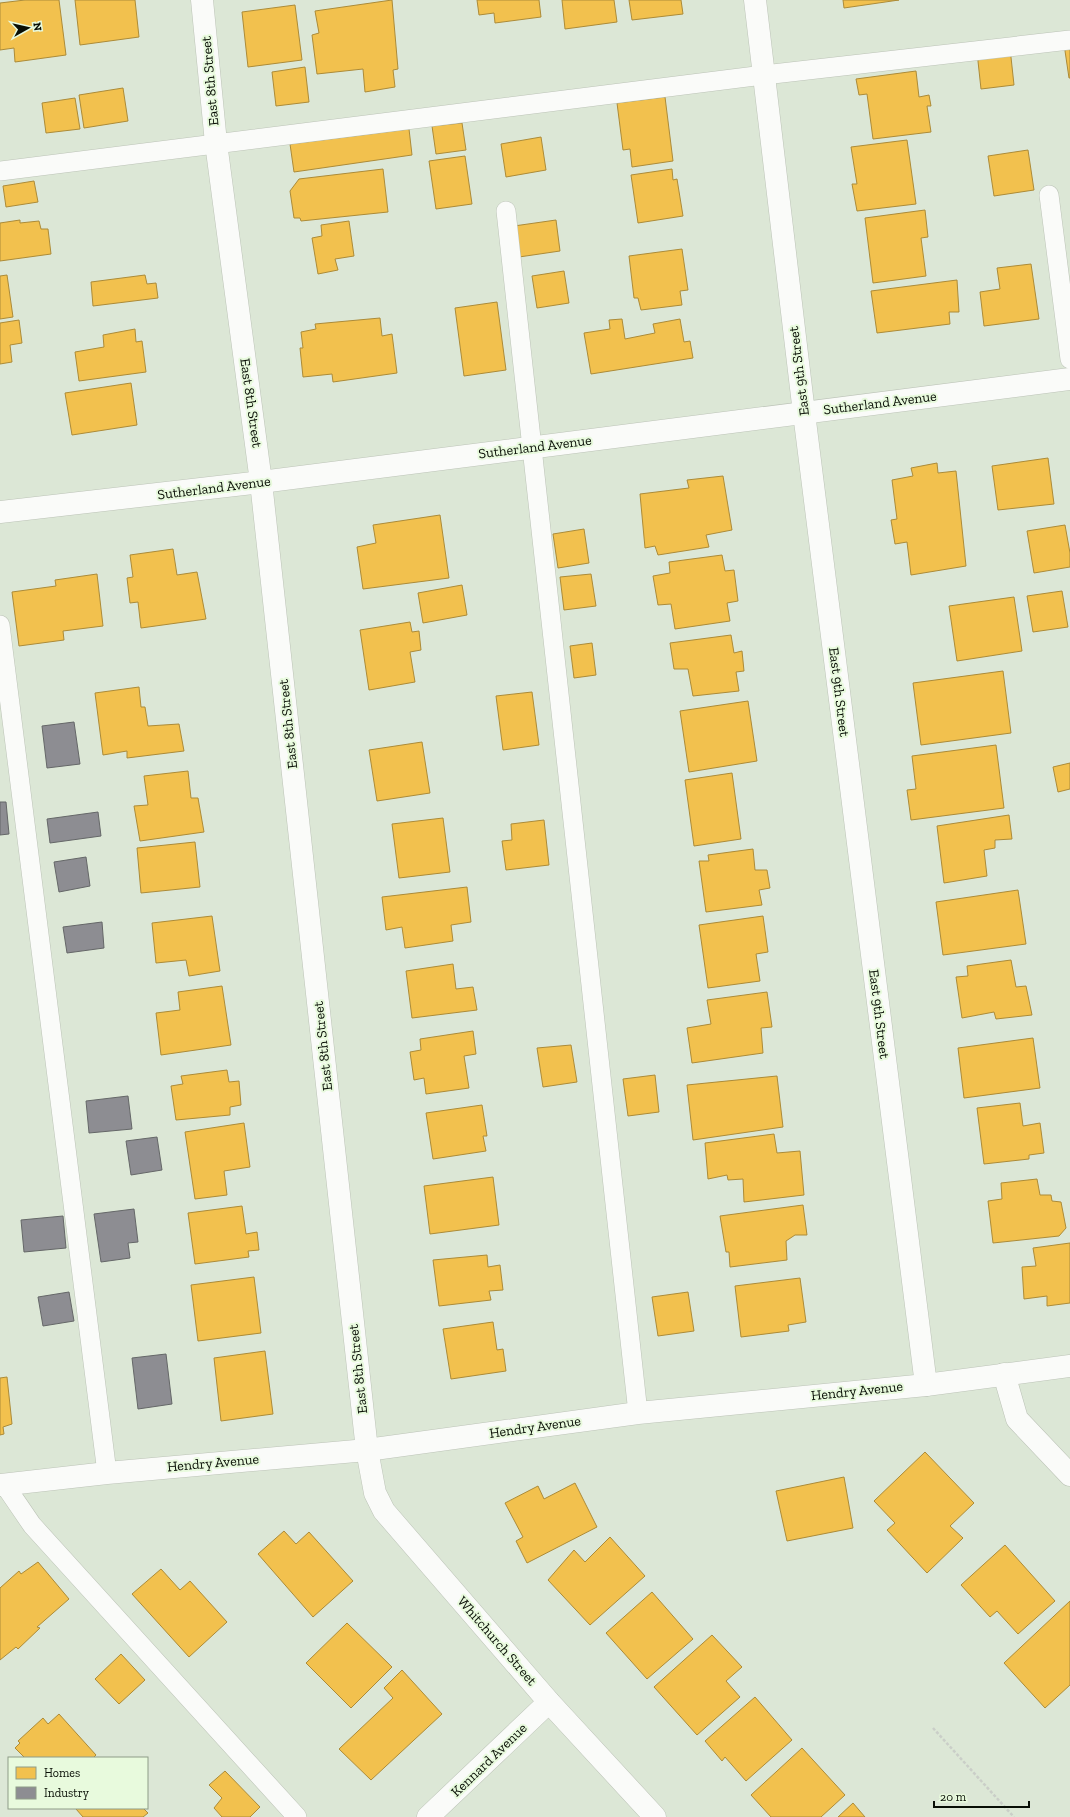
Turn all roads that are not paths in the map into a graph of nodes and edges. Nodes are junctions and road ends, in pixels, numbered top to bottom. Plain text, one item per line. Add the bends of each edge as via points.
1 (202, 0) edge
2 (755, 0) edge
3 (1070, 40) edge
4 (764, 75) junction
5 (216, 143) junction
6 (0, 171) edge
7 (1049, 195) dead end
8 (506, 211) dead end
9 (1070, 360) edge
10 (1070, 379) edge
11 (804, 413) junction
12 (533, 447) junction
13 (261, 482) junction
14 (0, 512) edge
15 (0, 625) edge
16 (1070, 1366) edge
17 (1004, 1374) junction
18 (926, 1385) junction
19 (638, 1413) junction
20 (367, 1450) junction
21 (107, 1472) junction
22 (1070, 1475) edge
23 (2, 1484) edge
24 (549, 1702) junction
25 (297, 1817) edge
26 (428, 1817) edge
27 (655, 1817) edge

1 - 5 street, East 8th Street
2 - 4 street, East 9th Street
3 - 4 lane
4 - 5 lane
4 - 11 street, East 9th Street
5 - 6 lane
5 - 13 street, East 8th Street
7 - 9 lane
8 - 12 lane
10 - 11 street, Sutherland Avenue
11 - 12 street, Sutherland Avenue
11 - 18 street, East 9th Street
12 - 13 street, Sutherland Avenue
12 - 19 lane
13 - 14 street, Sutherland Avenue
13 - 20 street, East 8th Street
15 - 21 lane
16 - 17 street, Hendry Avenue
17 - 18 street, Hendry Avenue
17 - 22 street via 1017,1419
18 - 19 street, Hendry Avenue
19 - 20 street, Hendry Avenue
20 - 21 street, Hendry Avenue
20 - 24 street, Whitchurch Street via 375,1493 384,1511
21 - 23 street, Hendry Avenue
23 - 25 lane via 32,1525
24 - 26 street, Kennard Avenue
24 - 27 street, Whitchurch Street

